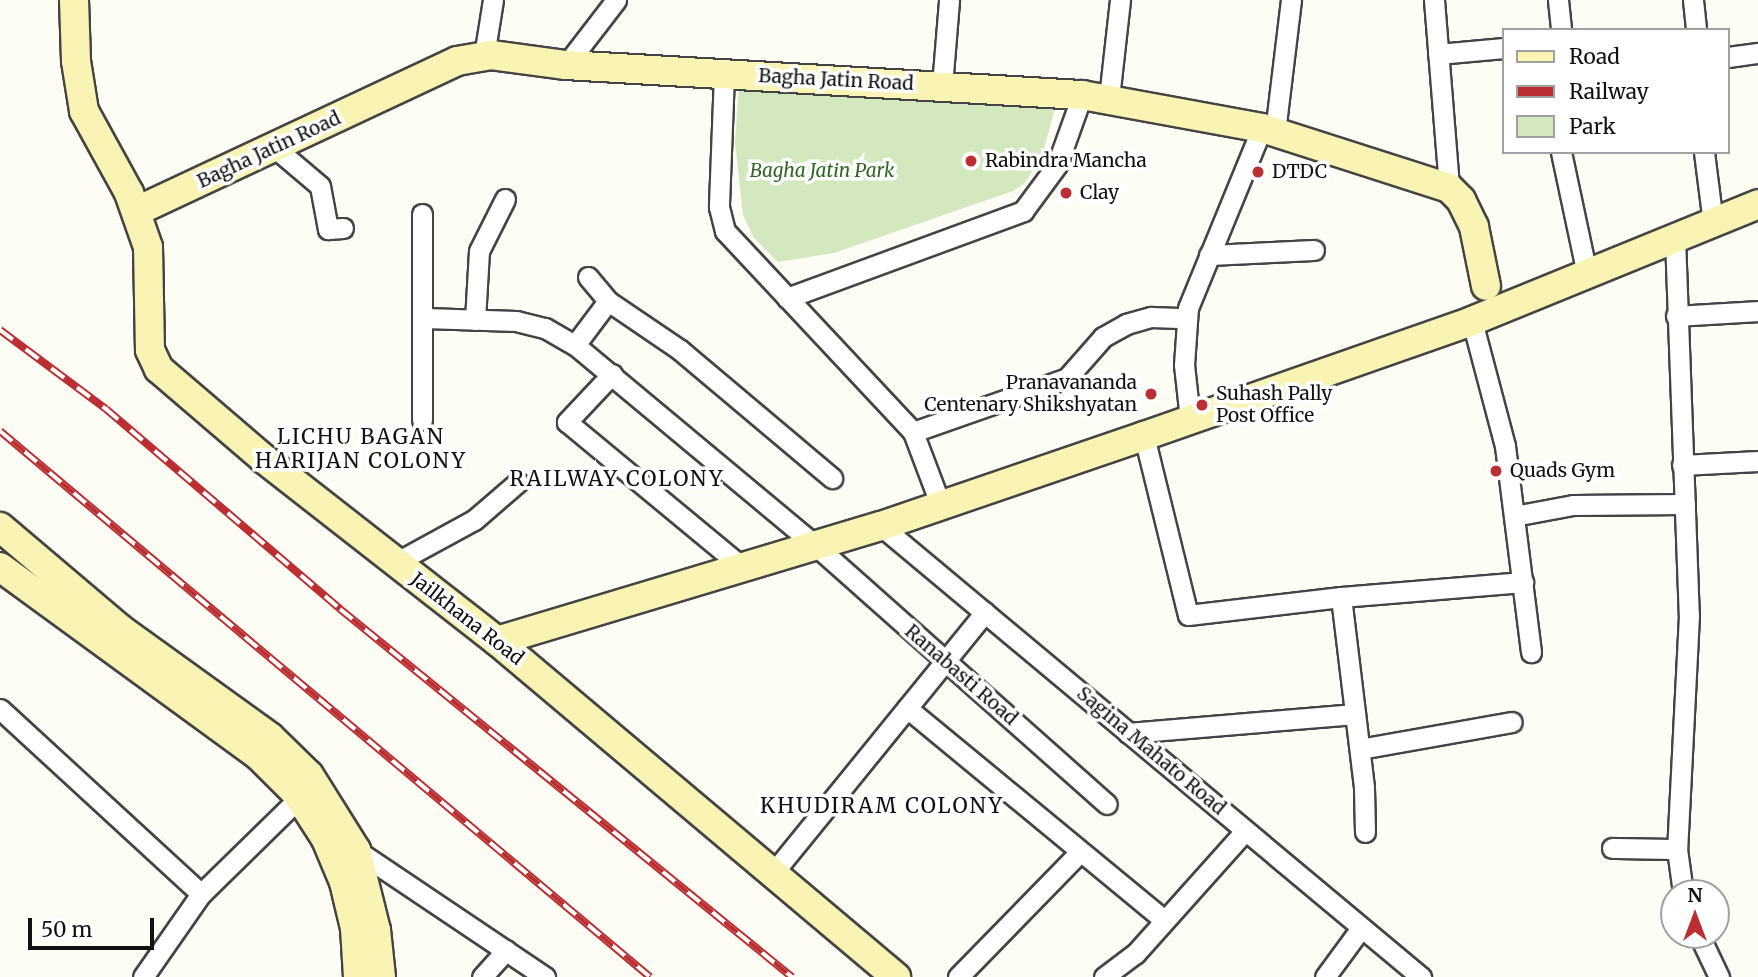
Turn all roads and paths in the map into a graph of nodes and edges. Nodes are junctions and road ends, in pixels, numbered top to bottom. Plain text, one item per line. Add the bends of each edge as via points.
1 (74, 0) edge
2 (492, 0) edge
3 (616, 0) edge
4 (948, 0) edge
5 (1120, 0) edge
6 (1291, 0) edge
7 (1434, 0) edge
8 (1558, 0) edge
9 (1693, 0) edge
10 (1561, 28) edge
11 (1696, 28) edge
12 (1502, 48) edge
13 (1758, 53) edge
14 (1438, 54) junction
15 (484, 55) junction
16 (1730, 57) edge
17 (566, 65) junction
18 (724, 74) junction
19 (942, 86) junction
20 (1095, 97) junction
21 (1268, 130) junction
22 (274, 147) junction
23 (1561, 154) edge
24 (1704, 154) edge
25 (1449, 188) junction
26 (505, 199) dead end
27 (1758, 204) edge
28 (137, 211) junction
29 (422, 214) dead end
30 (1713, 223) junction
31 (343, 228) dead end
32 (1675, 238) junction
33 (1314, 250) dead end
34 (1209, 256) junction
35 (1587, 274) junction
36 (588, 278) dead end
37 (1486, 286) junction
38 (787, 298) junction
39 (608, 301) junction
40 (1522, 301) junction
41 (1758, 311) edge
42 (1676, 316) junction
43 (425, 318) junction
44 (1186, 318) junction
45 (475, 320) junction
46 (1472, 321) junction
47 (575, 345) junction
48 (612, 373) junction
49 (1190, 419) junction
50 (422, 420) dead end
51 (913, 432) junction
52 (1144, 436) junction
53 (1758, 461) edge
54 (1682, 465) junction
55 (832, 478) dead end
56 (518, 482) dead end
57 (1685, 503) junction
58 (941, 506) junction
59 (1514, 516) junction
60 (880, 526) junction
61 (0, 527) edge
62 (815, 545) junction
63 (395, 563) junction
64 (0, 567) edge
65 (742, 567) junction
66 (1523, 582) junction
67 (1341, 597) junction
68 (985, 612) junction
69 (497, 641) junction
70 (1531, 652) dead end
71 (946, 659) junction
72 (907, 708) junction
73 (0, 709) edge
74 (1355, 714) junction
75 (1512, 722) dead end
76 (1128, 733) junction
77 (1360, 749) junction
78 (295, 802) dead end
79 (1107, 804) dead end
80 (1245, 831) junction
81 (1365, 832) dead end
82 (1612, 848) dead end
83 (1677, 849) junction
84 (356, 850) junction
85 (1078, 854) junction
86 (773, 873) junction
87 (1681, 879) edge
88 (201, 894) junction
89 (1164, 920) junction
90 (1361, 928) junction
91 (1706, 949) edge
92 (506, 950) junction
93 (143, 977) edge
94 (358, 977) edge
95 (381, 977) edge
96 (482, 977) edge
97 (545, 977) edge
98 (896, 977) edge
99 (958, 977) edge
100 (1104, 977) edge
101 (1325, 977) edge
102 (1421, 977) edge
103 (1719, 977) edge

1 - 28 street, Jailkhana Road via 84,111
2 - 15 street
3 - 17 street
4 - 19 street
5 - 20 street
6 - 21 street
7 - 14 street
8 - 10 street
9 - 11 street
12 - 14 street
13 - 16 street
14 - 25 street
15 - 17 street, Bagha Jatin Road
15 - 22 street, Bagha Jatin Road via 457,61
17 - 18 street, Bagha Jatin Road
18 - 19 street, Bagha Jatin Road
18 - 38 street via 721,221 736,247
19 - 20 street, Bagha Jatin Road
20 - 21 street, Bagha Jatin Road
20 - 38 street via 1050,177 1023,211
21 - 25 street, Bagha Jatin Road
21 - 34 street
22 - 28 street, Bagha Jatin Road
22 - 31 street via 320,186 328,229
23 - 35 street
24 - 30 street
25 - 37 street via 1461,200 1474,227
26 - 45 street via 479,251
27 - 30 street
28 - 63 street, Jailkhana Road via 150,259 150,350 159,369
29 - 43 street
30 - 32 street
32 - 35 street
32 - 42 street
33 - 34 street
34 - 44 street
35 - 40 street
36 - 39 street
37 - 40 street
37 - 46 street
38 - 51 street
39 - 47 street
39 - 55 street via 680,350
40 - 46 street
41 - 42 street
42 - 54 street
43 - 45 street, Ranabasti Road
43 - 50 street
44 - 49 street via 1184,385
44 - 51 street via 1151,317 1126,324 1103,337 1067,378
45 - 47 street, Ranabasti Road via 532,323
46 - 49 street
46 - 59 street via 1505,446
47 - 48 street, Ranabasti Road
48 - 62 street, Ranabasti Road
48 - 65 street via 567,422
49 - 52 street
51 - 58 street
52 - 58 street
52 - 67 street via 1188,615
53 - 54 street
54 - 57 street
56 - 63 street via 474,520
57 - 59 street via 1573,506
57 - 83 street via 1689,615
58 - 60 street
59 - 66 street
60 - 62 street
60 - 68 street, Sagina Mahato Road
61 - 84 street via 119,628 292,755 342,820
62 - 65 street
62 - 71 street, Ranabasti Road
63 - 69 street, Jailkhana Road
64 - 94 street via 259,756 297,794 326,839 344,883 355,928
65 - 69 street
66 - 67 street
66 - 70 street
67 - 74 street
68 - 71 street
68 - 76 street, Sagina Mahato Road
69 - 86 street, Jailkhana Road
71 - 72 street
71 - 79 street, Ranabasti Road
72 - 85 street
72 - 86 street
73 - 88 street
74 - 76 street
74 - 77 street
75 - 77 street
76 - 80 street, Sagina Mahato Road
77 - 81 street
78 - 88 street
80 - 89 street
80 - 90 street, Sagina Mahato Road
82 - 83 street
83 - 87 street
84 - 92 street
84 - 95 street via 376,930
85 - 89 street
85 - 99 street
86 - 98 street, Jailkhana Road
88 - 93 street
89 - 100 street via 1135,954
90 - 101 street
90 - 102 street, Sagina Mahato Road
91 - 103 street
92 - 96 street
92 - 97 street

